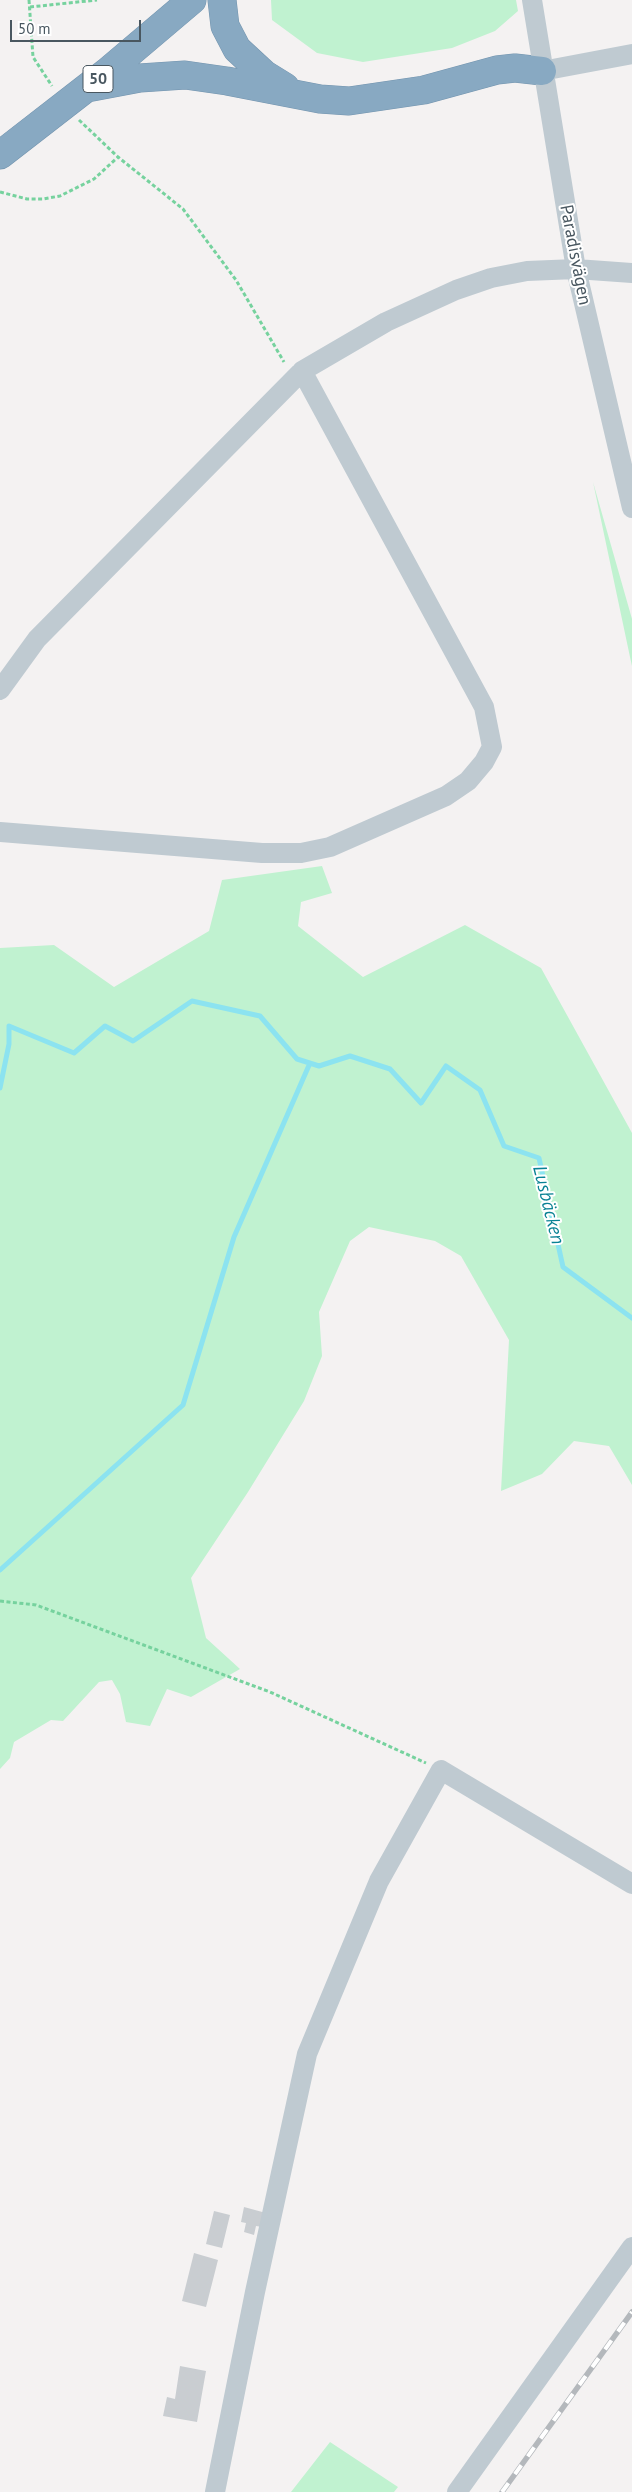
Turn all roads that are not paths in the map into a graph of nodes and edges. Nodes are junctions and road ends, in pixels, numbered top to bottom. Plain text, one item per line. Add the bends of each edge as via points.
1 (172, 0) edge
2 (192, 0) edge
3 (222, 0) edge
4 (532, 0) edge
5 (632, 54) edge
6 (542, 71) junction
7 (87, 88) junction
8 (294, 93) junction
9 (0, 132) edge
10 (0, 155) edge
11 (576, 269) junction
12 (632, 273) edge
13 (298, 374) junction
14 (632, 508) edge
15 (0, 690) edge
16 (0, 832) edge
17 (632, 1884) edge
18 (632, 2247) edge
19 (215, 2492) edge
20 (457, 2492) edge

1 - 9 highway, 50 via 98,61
2 - 7 highway, 50
3 - 8 highway via 225,26 237,49 264,74
4 - 6 street, Paradisvägen
5 - 6 street
6 - 8 highway via 497,70 424,90 349,101
6 - 11 street, Paradisvägen
7 - 8 highway via 140,78 185,75
7 - 10 highway, 50
11 - 12 street
11 - 13 street via 527,271 491,278 456,290 386,322
11 - 14 street, Paradisvägen
13 - 15 street via 37,638
13 - 16 street via 484,707 492,747 484,762 468,781 446,796 330,847 301,853
17 - 19 street via 441,1770 379,1881 308,2054
18 - 20 street

